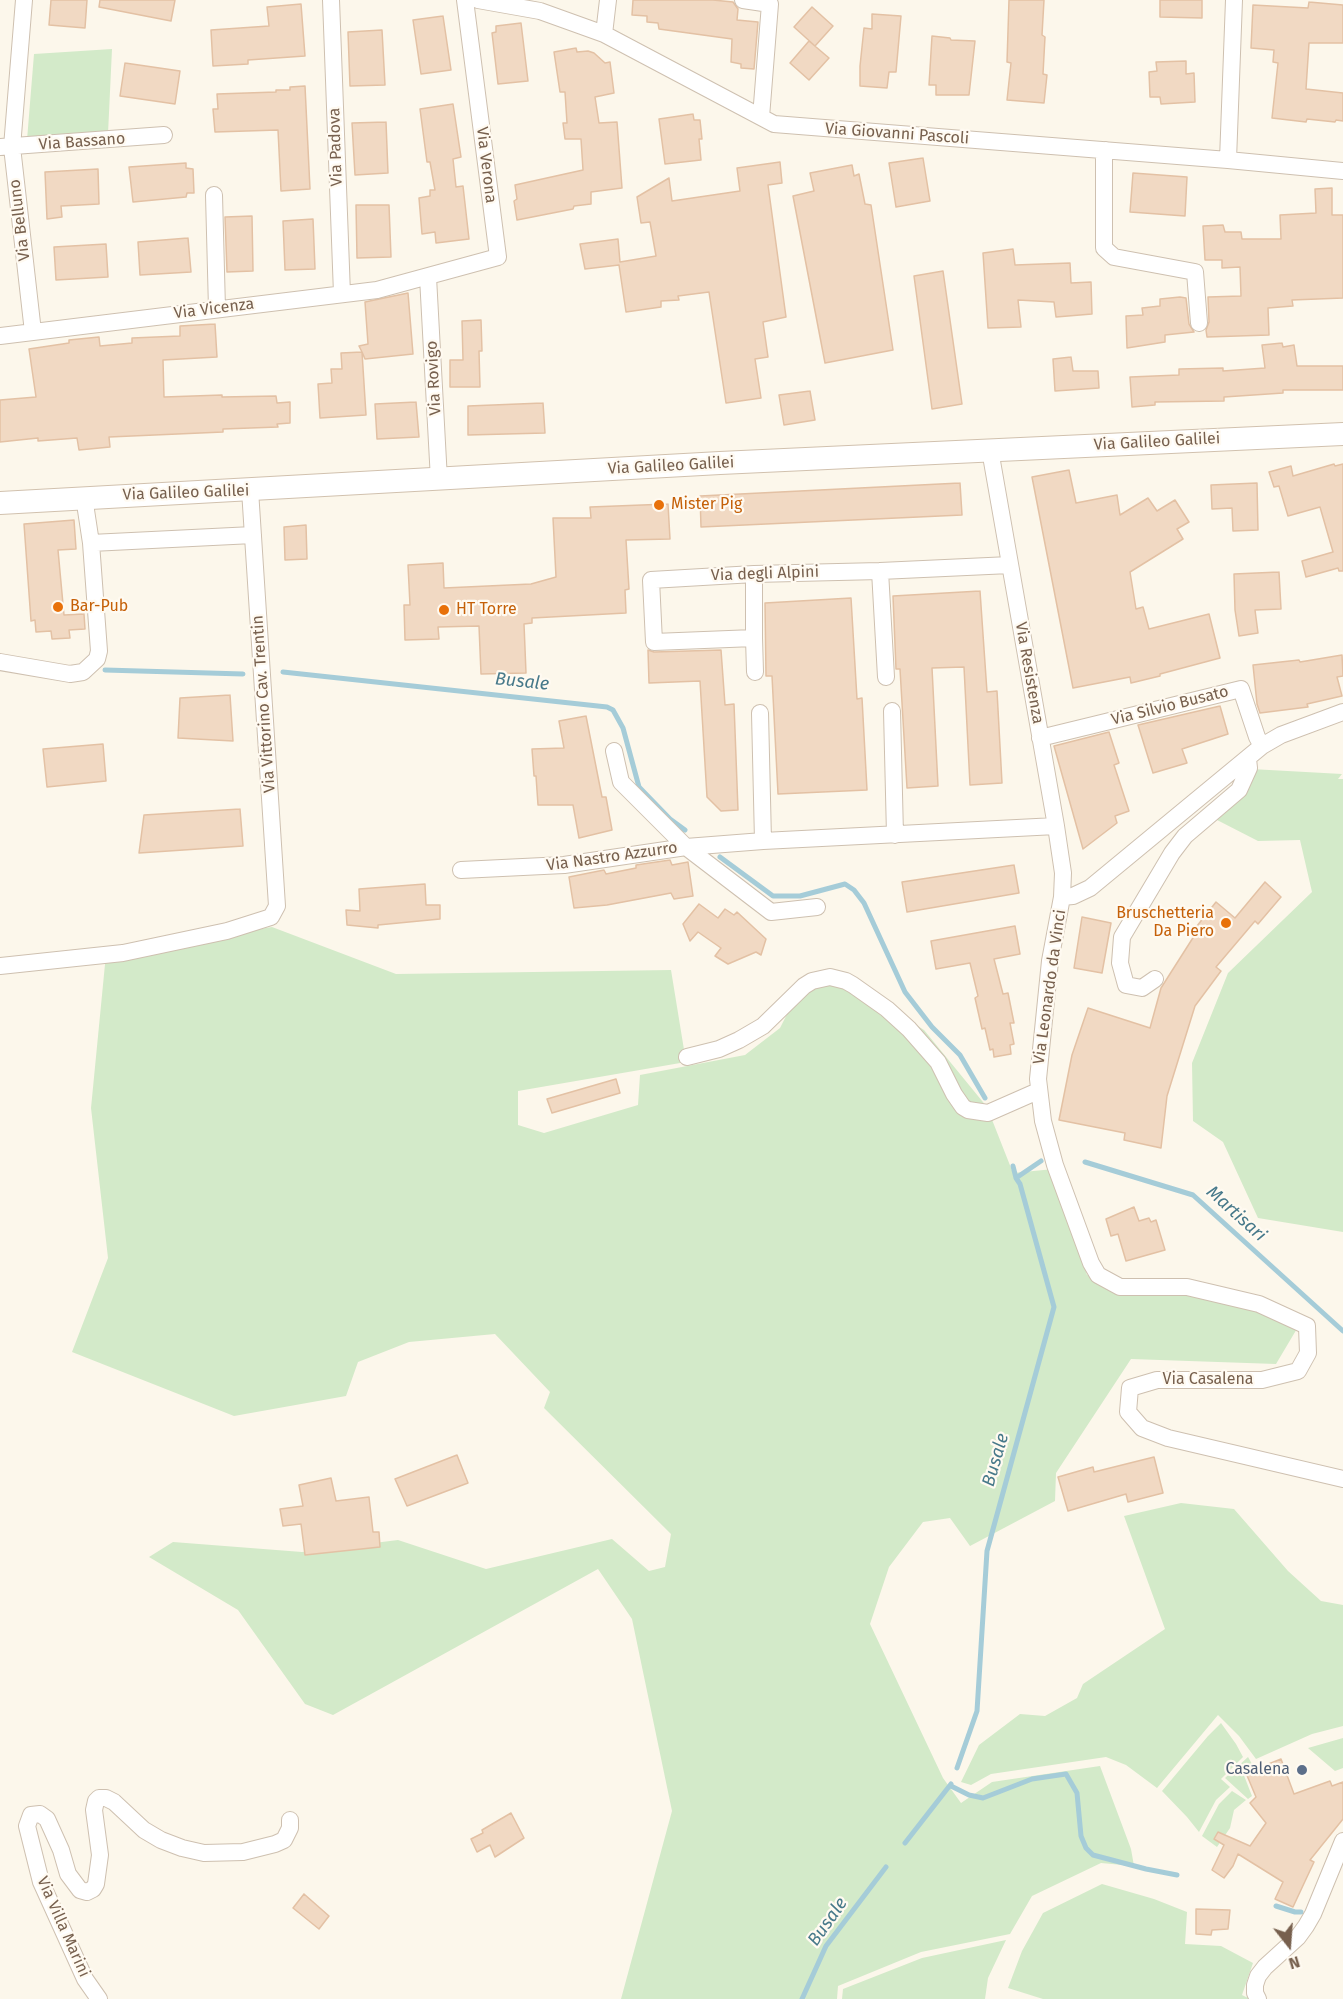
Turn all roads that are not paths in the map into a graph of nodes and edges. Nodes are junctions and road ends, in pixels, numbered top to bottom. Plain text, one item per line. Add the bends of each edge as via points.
1 (24, 0) edge
2 (331, 0) edge
3 (465, 0) edge
4 (478, 0) edge
5 (608, 0) edge
6 (743, 0) edge
7 (1234, 0) edge
8 (604, 34) junction
9 (761, 117) junction
10 (164, 135) dead end
11 (6, 147) edge
12 (1106, 150) junction
13 (1228, 160) junction
14 (1343, 171) edge
15 (214, 195) dead end
16 (428, 277) junction
17 (342, 294) junction
18 (217, 309) junction
19 (1199, 323) dead end
20 (33, 332) junction
21 (0, 336) edge
22 (1343, 434) edge
23 (990, 450) junction
24 (439, 480) junction
25 (250, 490) junction
26 (84, 497) junction
27 (0, 503) edge
28 (253, 535) junction
29 (91, 543) junction
30 (1010, 565) junction
31 (880, 571) junction
32 (754, 574) junction
33 (754, 638) junction
34 (0, 662) edge
35 (755, 672) dead end
36 (886, 677) dead end
37 (892, 711) dead end
38 (1343, 712) edge
39 (760, 713) dead end
40 (1040, 738) junction
41 (1262, 746) junction
42 (614, 751) dead end
43 (1248, 759) junction
44 (1056, 826) junction
45 (895, 835) junction
46 (763, 841) junction
47 (686, 847) junction
48 (461, 870) dead end
49 (1062, 897) junction
50 (817, 907) dead end
51 (0, 966) edge
52 (1155, 979) dead end
53 (687, 1057) dead end
54 (1038, 1091) junction
55 (1120, 1287) joint
56 (1343, 1479) edge
57 (290, 1820) dead end
58 (1343, 1841) edge
59 (99, 1999) edge
60 (1258, 1999) edge

1 - 11 street, Via Belluno
2 - 17 street, Via Padova
3 - 16 street, Via Verona via 498,257
4 - 8 street, Via Giovanni Pascoli via 540,11
5 - 8 street
6 - 9 street via 770,4
7 - 13 street
8 - 9 street, Via Giovanni Pascoli
9 - 12 street, Via Giovanni Pascoli via 774,124
10 - 11 street, Via Bassano
11 - 20 street, Via Belluno
12 - 13 street, Via Giovanni Pascoli
12 - 19 street via 1104,248 1114,257 1194,272
13 - 14 street, Via Giovanni Pascoli
15 - 18 street
16 - 17 street, Via Vicenza
16 - 24 street, Via Rovigo
17 - 18 street, Via Vicenza
18 - 20 street, Via Vicenza
20 - 21 street, Via Vicenza
22 - 23 main road, Via Galileo Galilei
23 - 24 main road, Via Galileo Galilei
23 - 30 street, Via Resistenza
24 - 25 main road, Via Galileo Galilei
25 - 26 main road, Via Galileo Galilei
25 - 28 street, Via Vittorino Cav. Trentin
26 - 27 main road, Via Galileo Galilei
26 - 29 street
28 - 29 street
28 - 51 street, Via Vittorino Cav. Trentin via 277,906 271,916 227,931 123,953
29 - 34 street via 99,651 93,664 83,672 70,674
30 - 31 street, Via degli Alpini
30 - 40 street, Via Resistenza
31 - 32 street, Via degli Alpini
31 - 36 street
32 - 33 street
32 - 33 street, Via degli Alpini via 651,580 654,642
33 - 35 street
37 - 45 street
38 - 41 street, Via Leonardo da Vinci
39 - 46 street
40 - 41 street, Via Silvio Busato via 1241,689
40 - 44 street, Via Resistenza
41 - 43 street, Via Leonardo da Vinci
42 - 47 street via 621,782
43 - 49 street, Via Leonardo da Vinci via 1090,888
43 - 52 street via 1249,768 1239,790 1185,836 1122,937 1120,963 1126,985 1142,988
44 - 45 street, Via Nastro Azzurro
44 - 49 street, Via Resistenza via 1063,873
45 - 46 street, Via Nastro Azzurro
46 - 47 street, Via Nastro Azzurro
47 - 48 street, Via Nastro Azzurro via 564,865
47 - 50 street via 771,912
49 - 54 street, Via Leonardo da Vinci via 1050,961
53 - 54 street via 739,1040 763,1026 804,986 820,978 838,978 887,1009 926,1046 963,1107 987,1113
54 - 55 street, Via Leonardo da Vinci via 1054,1165 1091,1263 1098,1275
55 - 56 street, Via Casalena via 1187,1287 1259,1304 1307,1326 1308,1353 1298,1371 1262,1380 1157,1380 1130,1388 1128,1412 1142,1428 1168,1438
57 - 59 street, Via Villa Marini via 288,1834 275,1844 243,1852 204,1853 161,1840 114,1802 99,1798 94,1810 100,1855 96,1884 87,1892 80,1890 68,1874 47,1820 40,1814 31,1815 27,1826 41,1882 85,1979
58 - 60 street via 1306,1926 1258,1976

